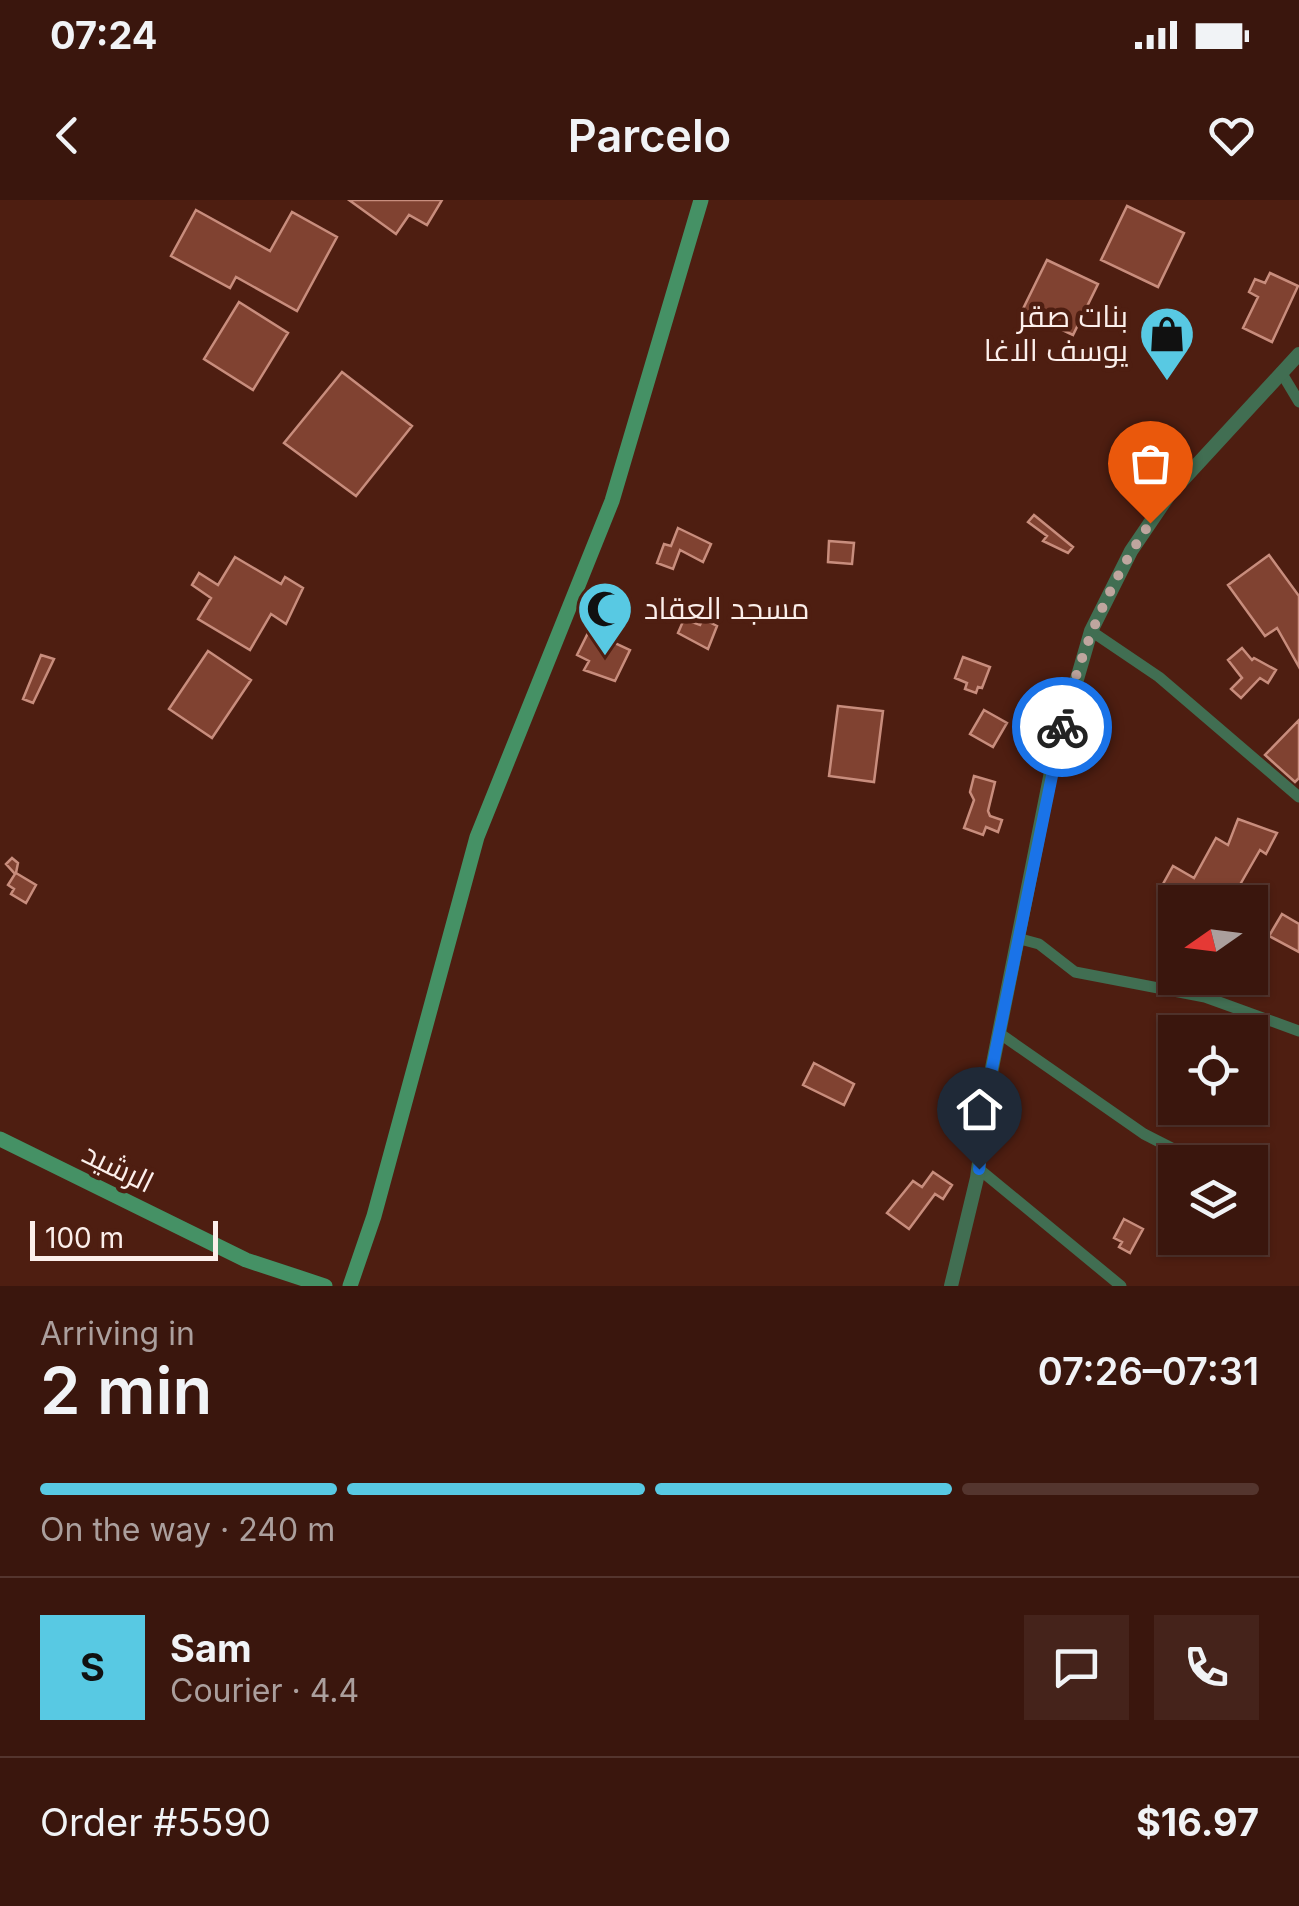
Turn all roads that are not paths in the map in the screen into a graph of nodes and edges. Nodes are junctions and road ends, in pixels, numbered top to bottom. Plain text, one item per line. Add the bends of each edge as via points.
1 (702, 200) edge
2 (1299, 354) edge
3 (1281, 372) junction
4 (1299, 402) edge
5 (1091, 631) junction
6 (1299, 797) edge
7 (1017, 938) junction
8 (1299, 1031) edge
9 (999, 1033) junction
10 (0, 1139) edge
11 (1166, 1145) edge
12 (979, 1169) junction
13 (325, 1286) edge
14 (350, 1286) edge
15 (951, 1286) edge
16 (1121, 1286) edge

1 - 14 main road via 602,531 477,837
2 - 3 street
3 - 4 street
3 - 5 street via 1169,495 1131,551
5 - 6 street via 1160,677
5 - 7 street via 1053,762
7 - 8 street via 1039,944 1076,972 1224,1002
7 - 9 street
9 - 11 street
9 - 12 street
10 - 13 main road, الرشيد via 246,1260
12 - 15 street
12 - 16 street

